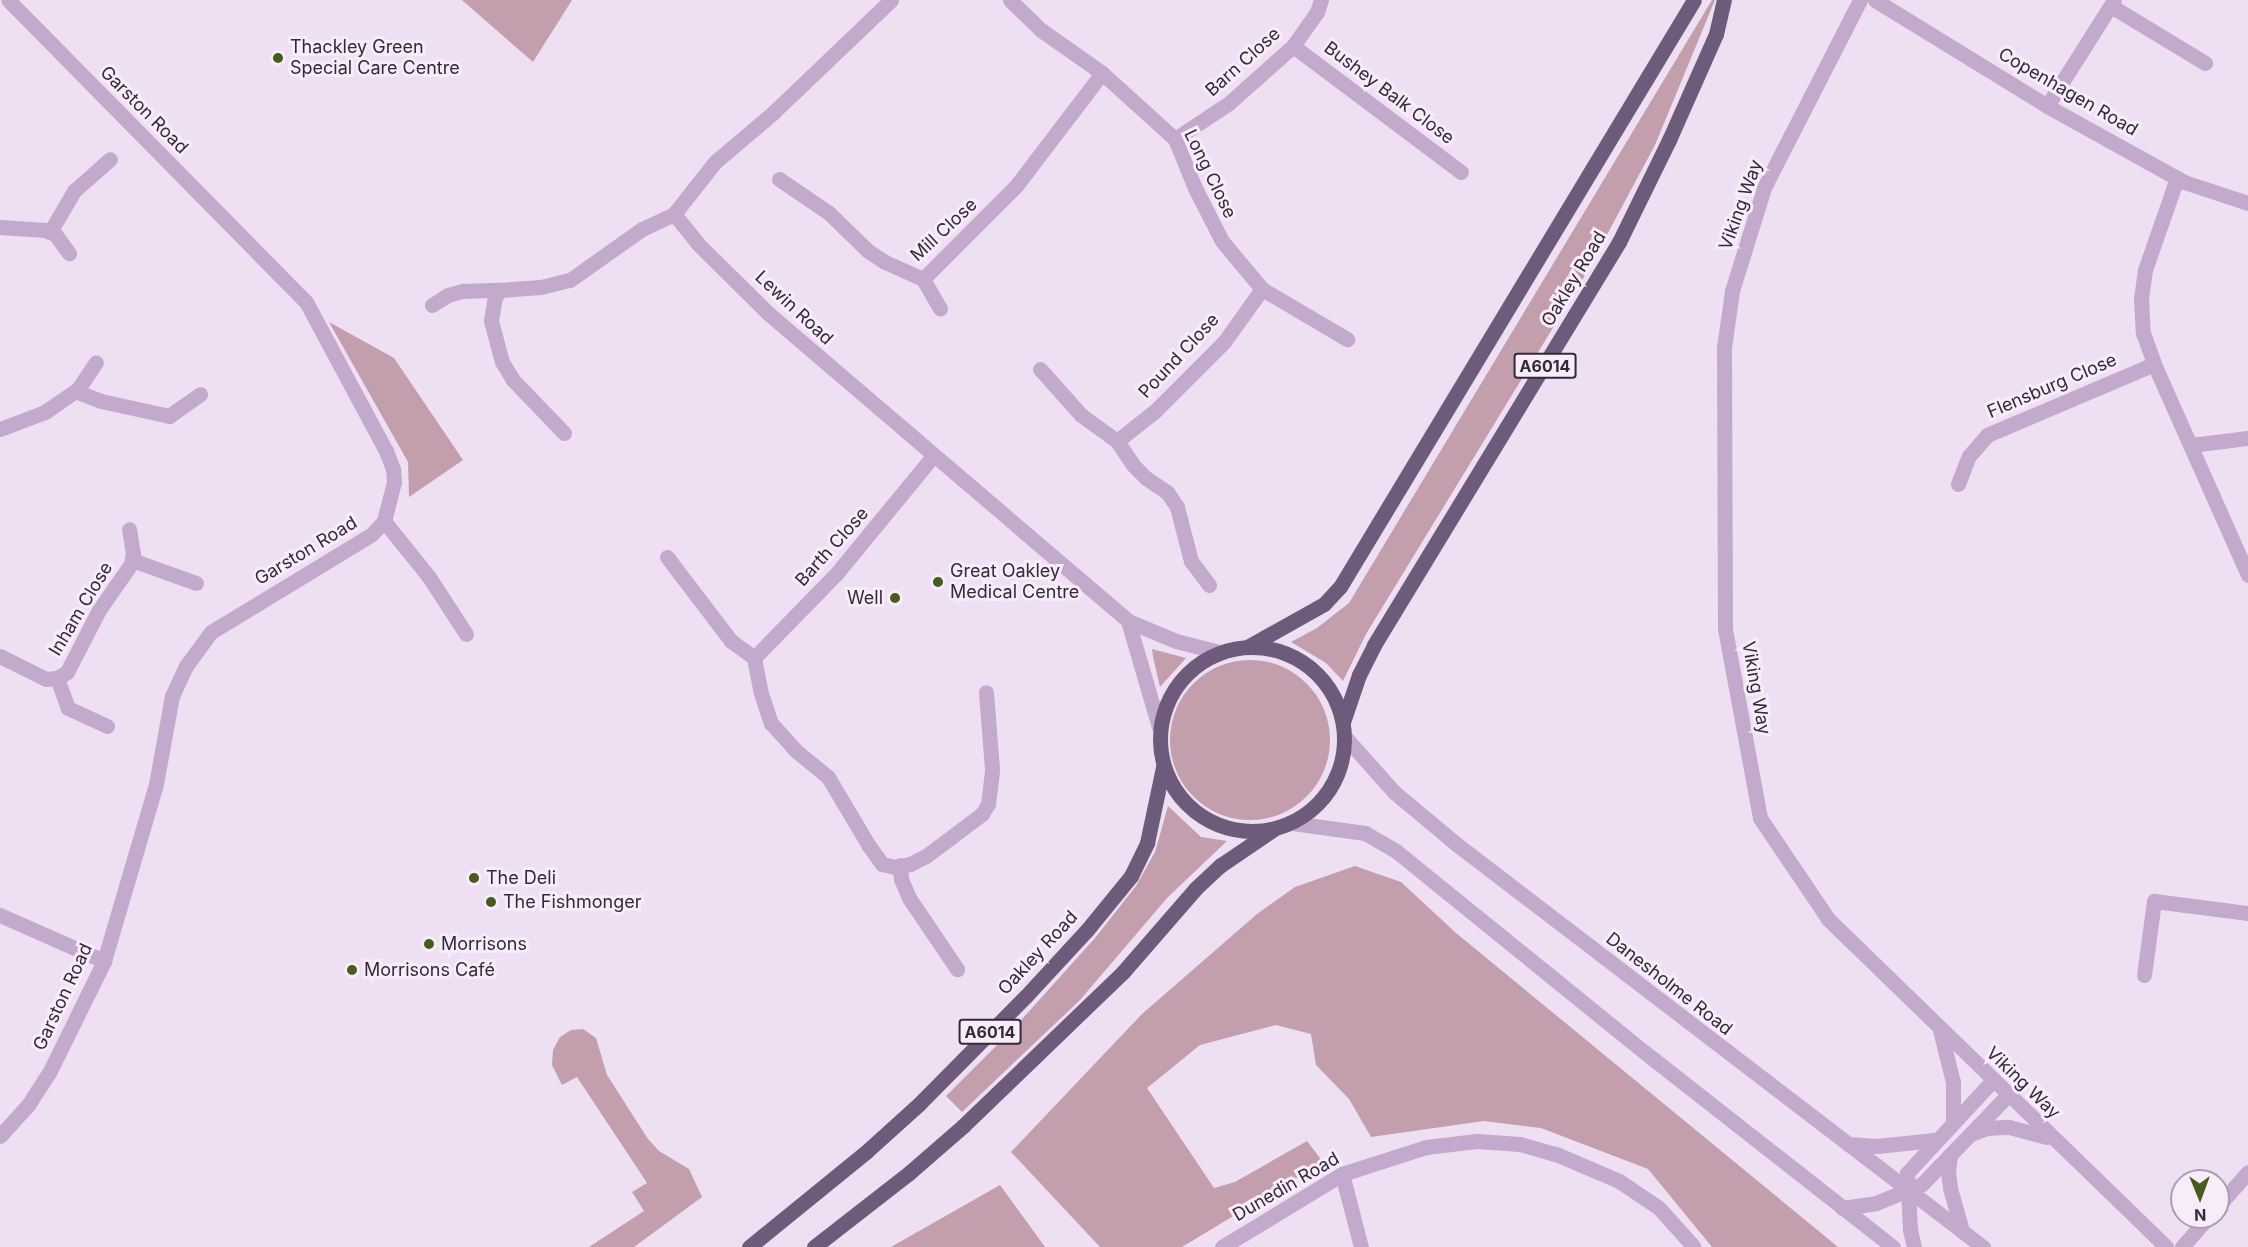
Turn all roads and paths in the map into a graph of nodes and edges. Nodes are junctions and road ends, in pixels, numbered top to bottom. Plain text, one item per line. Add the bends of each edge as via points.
1 (8, 0) edge
2 (891, 0) edge
3 (1010, 0) edge
4 (1321, 0) edge
5 (1694, 0) edge
6 (1724, 0) edge
7 (1860, 0) edge
8 (1875, 0) edge
9 (2113, 3) edge
10 (1293, 46) junction
11 (2205, 63) dead end
12 (1102, 73) junction
13 (2047, 106) junction
14 (1175, 139) junction
15 (110, 159) dead end
16 (1461, 172) dead end
17 (2177, 178) junction
18 (779, 179) dead end
19 (2248, 203) edge
20 (674, 214) junction
21 (0, 227) edge
22 (50, 232) junction
23 (69, 253) dead end
24 (923, 279) junction
25 (1262, 289) junction
26 (499, 290) junction
27 (432, 305) dead end
28 (940, 309) dead end
29 (1347, 339) dead end
30 (96, 362) dead end
31 (2154, 364) junction
32 (1040, 369) dead end
33 (75, 391) junction
34 (200, 394) dead end
35 (0, 429) edge
36 (564, 433) dead end
37 (2248, 438) edge
38 (1117, 441) junction
39 (2192, 445) junction
40 (933, 456) junction
41 (1958, 484) dead end
42 (384, 521) junction
43 (129, 529) dead end
44 (667, 557) dead end
45 (132, 560) junction
46 (2248, 575) edge
47 (196, 583) dead end
48 (1209, 585) dead end
49 (1128, 621) junction
50 (466, 634) dead end
51 (1249, 646) junction
52 (1219, 651) junction
53 (0, 656) edge
54 (754, 658) junction
55 (57, 678) junction
56 (986, 692) dead end
57 (107, 726) dead end
58 (1159, 727) junction
59 (1344, 729) junction
60 (1163, 767) junction
61 (1292, 823) junction
62 (1274, 829) junction
63 (900, 865) junction
64 (2248, 913) edge
65 (0, 915) edge
66 (104, 961) junction
67 (957, 969) dead end
68 (2144, 975) dead end
69 (1939, 1028) junction
70 (1993, 1080) junction
71 (2008, 1095) junction
72 (1953, 1121) junction
73 (1969, 1134) junction
74 (0, 1136) edge
75 (2053, 1139) junction
76 (1934, 1140) junction
77 (1848, 1144) junction
78 (1950, 1155) junction
79 (2248, 1172) edge
80 (1342, 1174) junction
81 (1907, 1191) junction
82 (2230, 1192) edge
83 (1842, 1208) junction
84 (2198, 1229) edge
85 (1962, 1231) junction
86 (748, 1247) edge
87 (814, 1247) edge
88 (1222, 1247) edge
89 (1361, 1247) edge
90 (1694, 1247) edge
91 (1893, 1247) edge
92 (1914, 1247) edge
93 (1983, 1247) edge
94 (2166, 1247) edge
95 (2182, 1247) edge

1 - 42 street, Garston Road via 306,302 393,469 393,496
2 - 20 street via 774,112 715,162
3 - 12 street, Long Close via 1041,30
4 - 10 street, Barn Close
5 - 51 main road via 1341,587 1324,604
6 - 59 main road, Oakley Road / A6014 via 1716,34 1619,242 1374,645 1359,675
7 - 69 street, Viking Way via 1764,188 1732,291 1724,347 1725,629 1760,818 1828,919
8 - 13 street, Copenhagen Road
9 - 11 street
9 - 13 street
10 - 14 street, Barn Close via 1229,103
10 - 16 street, Bushey Balk Close
12 - 14 street, Long Close
12 - 24 street, Mill Close via 1016,186
13 - 17 street, Copenhagen Road
14 - 25 street, Long Close via 1222,241
15 - 22 street via 74,191
17 - 19 street, Copenhagen Road
17 - 31 street via 2145,270 2141,298 2143,333
18 - 24 street, Mill Close via 829,213 868,251
20 - 26 street via 642,229 570,280
20 - 40 street, Lewin Road via 698,244 769,314
21 - 22 street
22 - 23 street via 64,242
24 - 28 street
25 - 29 street, Long Close
25 - 38 street, Pound Close via 1224,342 1155,411
26 - 27 street via 462,291
26 - 36 street via 491,321 502,362 513,380
30 - 33 street
31 - 39 street
31 - 41 street, Flensburg Close via 1987,435 1969,456
32 - 38 street via 1081,415
33 - 34 street via 169,416
33 - 35 street via 45,412
37 - 39 street
38 - 48 street via 1133,465 1167,492 1177,507 1191,561
39 - 46 street
40 - 49 street, Lewin Road
40 - 54 street, Barth Close via 836,574
42 - 50 street via 429,577
42 - 66 street, Garston Road via 362,542 211,632 186,666 172,696 156,784
43 - 45 street, Inham Close
44 - 54 street via 731,641
45 - 47 street
45 - 55 street, Inham Close via 90,627 76,659
49 - 52 street, Lewin Road via 1176,641
49 - 58 street
51 - 52 main road
51 - 59 main road via 1275,649 1299,659 1320,675 1335,697
52 - 58 main road via 1179,681 1166,702
53 - 55 street, Inham Close via 36,676
54 - 63 street via 771,723 836,787 852,822 882,864
55 - 57 street via 68,708
56 - 63 street via 992,769 988,804 982,814 926,856
58 - 60 main road
59 - 61 main road via 1342,763 1331,788 1314,808
59 - 77 street, Danesholme Road via 1394,792 1455,843
60 - 62 main road via 1175,792 1219,826 1246,832
60 - 86 main road, Oakley Road / A6014 via 1147,843 1131,876 1087,930 919,1104
61 - 62 main road
61 - 83 street via 1365,833 1396,851
62 - 87 main road, A6014 via 1204,880 1123,972 963,1126
63 - 67 street via 909,898
64 - 68 street via 2154,901
65 - 66 street
66 - 74 street, Garston Road via 49,1073 28,1105
69 - 70 street, Viking Way
69 - 72 street via 1953,1082
70 - 71 street, Viking Way
70 - 72 street
71 - 73 street
71 - 75 street, Viking Way
72 - 76 street
73 - 75 street via 2009,1127
73 - 78 street
75 - 94 street, Viking Way
76 - 77 street
76 - 81 street via 1907,1173
77 - 81 street, Danesholme Road
78 - 81 street via 1922,1184
78 - 85 street via 1950,1188
79 - 82 street
80 - 88 street, Dunedin Road
80 - 89 street
80 - 90 street, Dunedin Road via 1426,1147 1477,1141 1520,1144 1556,1154 1619,1181 1659,1208
81 - 83 street via 1876,1203
81 - 85 street, Danesholme Road
81 - 92 street
83 - 91 street
84 - 95 street
85 - 93 street, Danesholme Road

